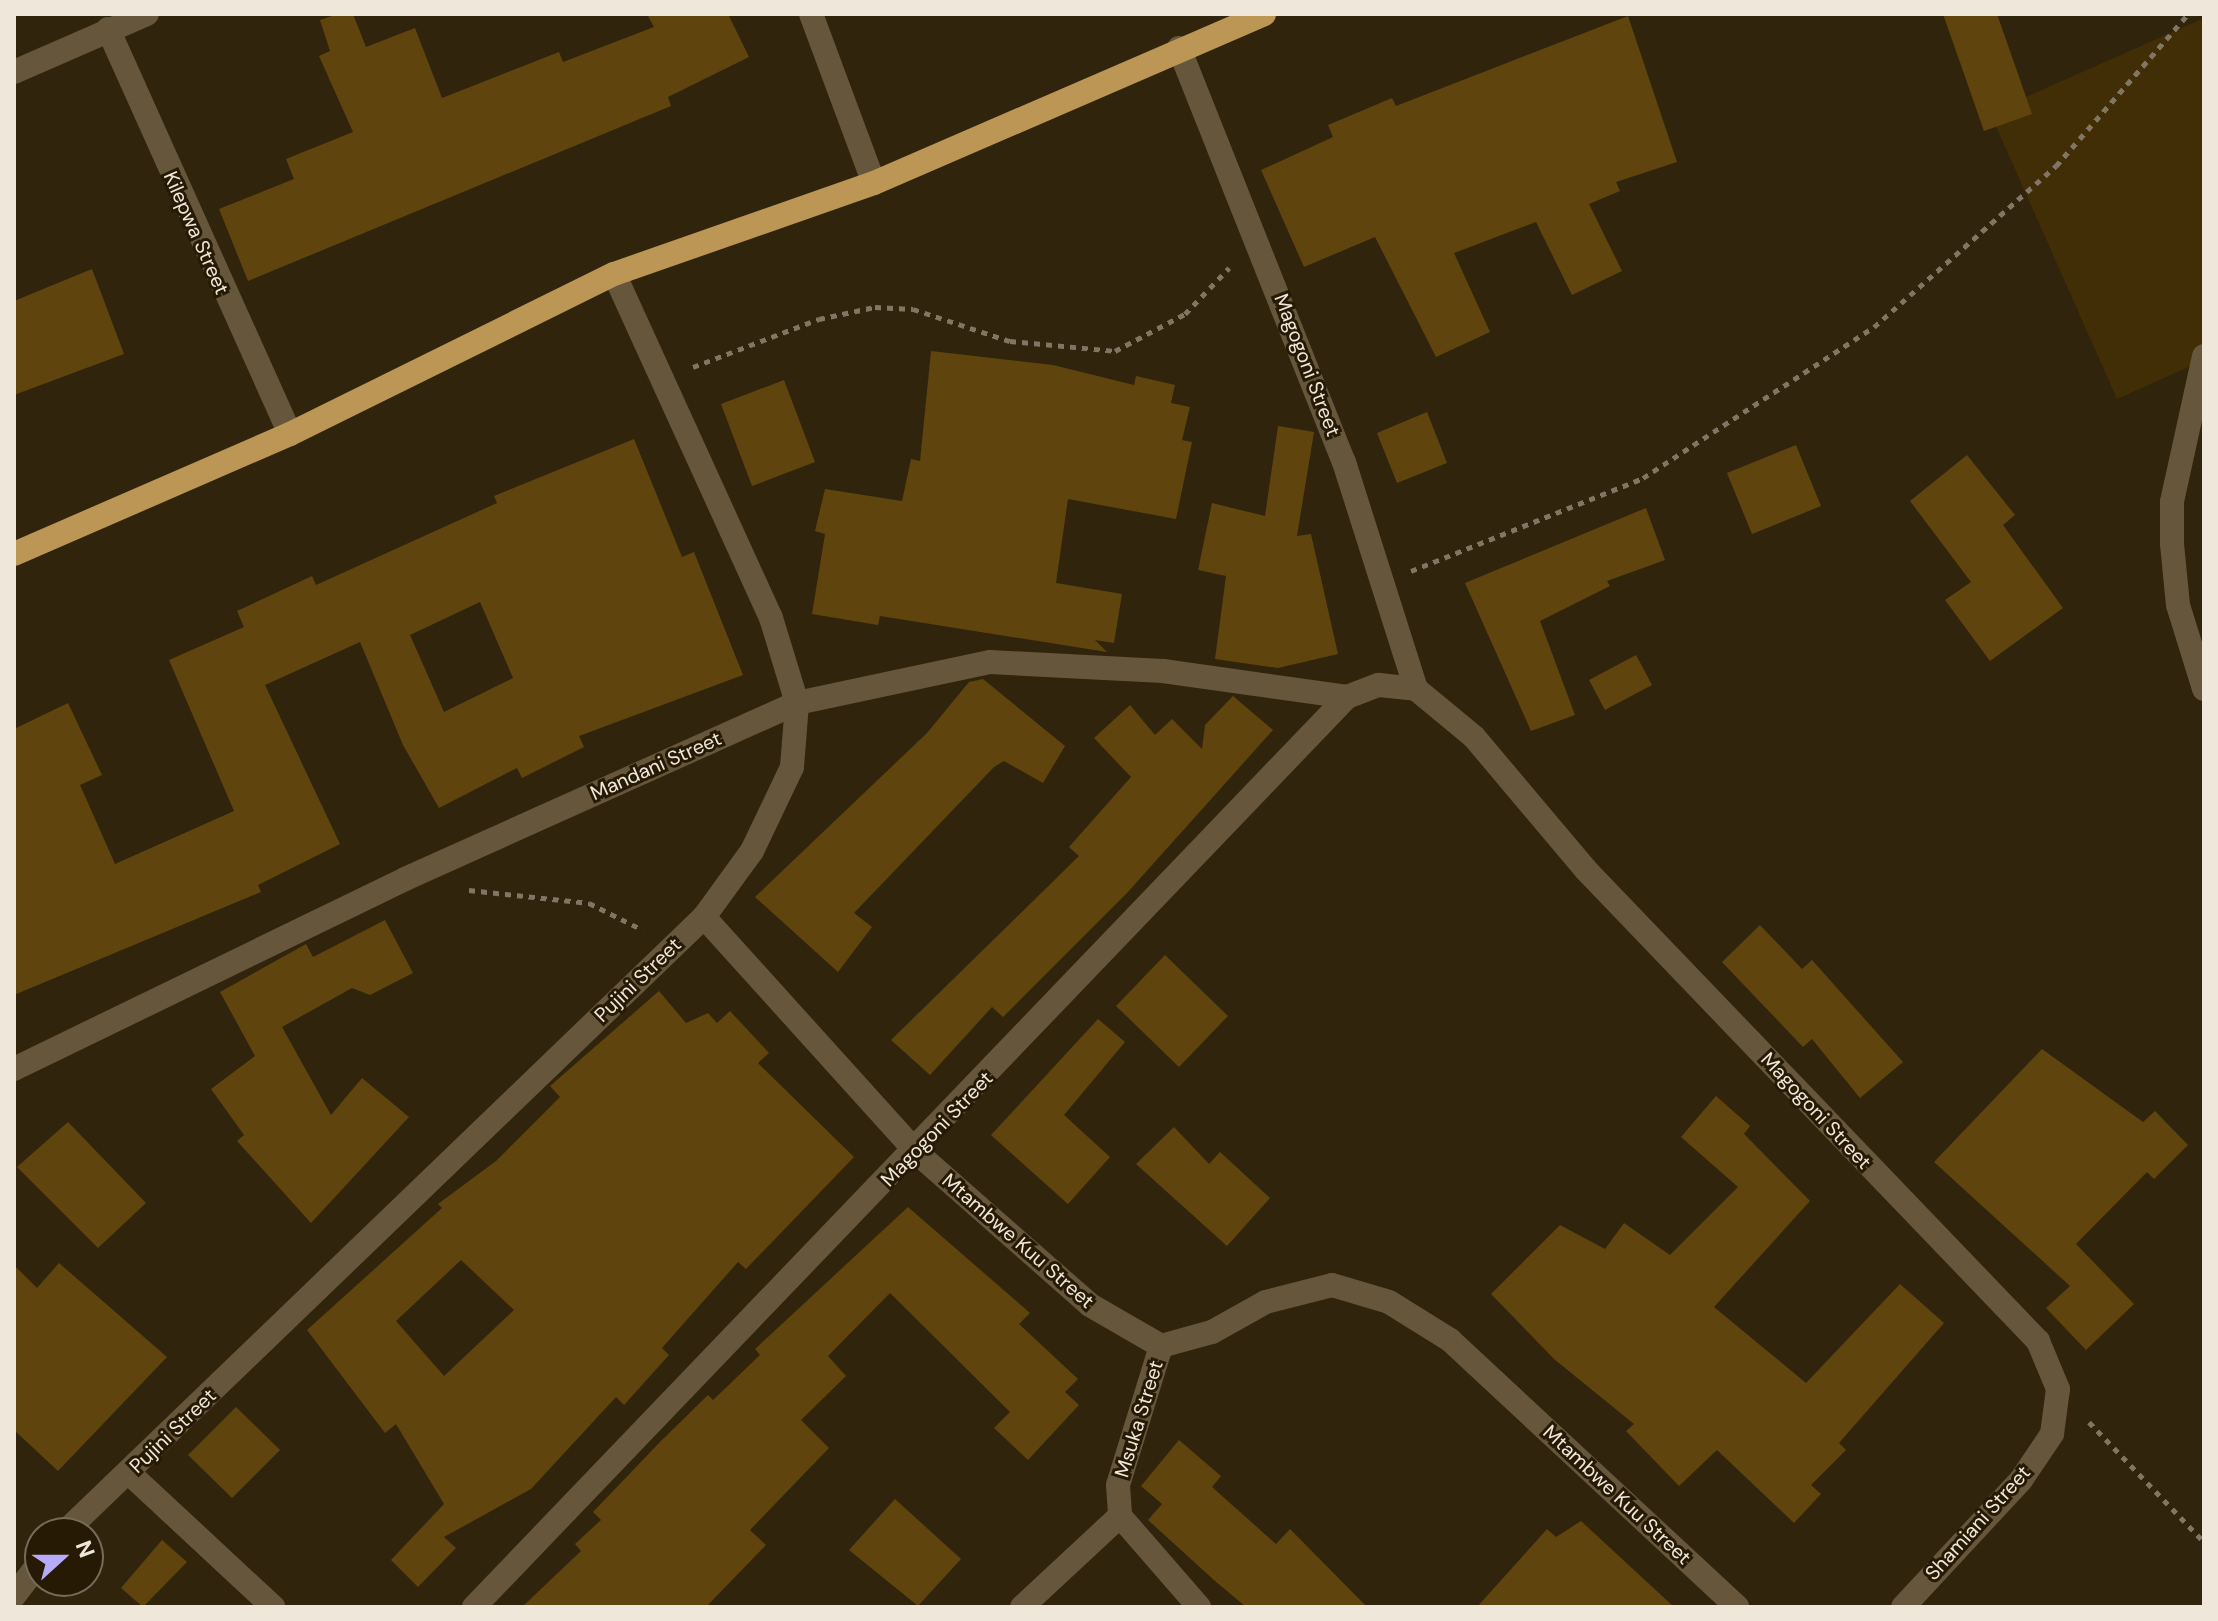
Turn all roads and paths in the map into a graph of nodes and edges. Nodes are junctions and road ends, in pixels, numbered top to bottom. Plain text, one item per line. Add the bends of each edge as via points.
1 (147, 14) edge
2 (811, 14) edge
3 (1264, 14) edge
4 (2188, 14) edge
5 (108, 29) junction
6 (1179, 48) junction
7 (14, 72) edge
8 (874, 183) junction
9 (1258, 233) junction
10 (614, 274) junction
11 (2204, 356) edge
12 (658, 381) junction
13 (290, 434) junction
14 (14, 554) edge
15 (1384, 582) junction
16 (1416, 689) junction
17 (2204, 689) edge
18 (1347, 697) junction
19 (797, 703) junction
20 (405, 879) junction
21 (704, 917) junction
22 (672, 947) junction
23 (14, 1069) edge
24 (916, 1152) junction
25 (1161, 1346) junction
26 (2058, 1389) junction
27 (129, 1473) junction
28 (1120, 1516) junction
29 (81, 1517) edge
30 (2204, 1542) edge
31 (273, 1607) edge
32 (474, 1607) edge
33 (1022, 1607) edge
34 (1199, 1607) edge
35 (1737, 1607) edge
36 (1903, 1607) edge

1 - 5 street
2 - 8 street
3 - 6 highway
4 - 15 path via 2056,166 1979,241 1772,399 1643,478
5 - 7 street
5 - 13 street, Kilepwa Street
6 - 8 highway
6 - 9 street, Magogoni Street
8 - 10 highway
9 - 12 path via 1185,314 1115,351 1035,345 913,309 875,307 819,319
9 - 15 street, Magogoni Street
10 - 12 street, Pujini Street
10 - 13 highway
11 - 17 street via 2172,502 2178,605
12 - 19 street, Pujini Street via 771,618
13 - 14 highway
15 - 16 street, Magogoni Street
16 - 18 street, Magogoni Street via 1379,685
16 - 26 street, Magogoni Street via 1474,737 1586,870 2038,1341
18 - 19 street, Mandani Street via 1163,671 990,662
18 - 24 street, Magogoni Street
19 - 20 street, Mandani Street
19 - 21 street, Pujini Street via 792,767 752,851
20 - 22 path via 589,903
20 - 23 street, Mandani Street
21 - 22 street, Pujini Street
21 - 24 street, Mtambwe Kuu Street
22 - 27 street, Pujini Street
24 - 25 street, Mtambwe Kuu Street via 1090,1305
24 - 32 street, Magogoni Street
25 - 28 street, Msuka Street via 1118,1485
25 - 35 street, Mtambwe Kuu Street via 1212,1332 1266,1302 1332,1285 1389,1302 1450,1340
26 - 30 path
26 - 36 street, Shamiani Street via 2052,1434 2021,1480
27 - 29 street, Pujini Street
27 - 31 street
28 - 33 street
28 - 34 street

